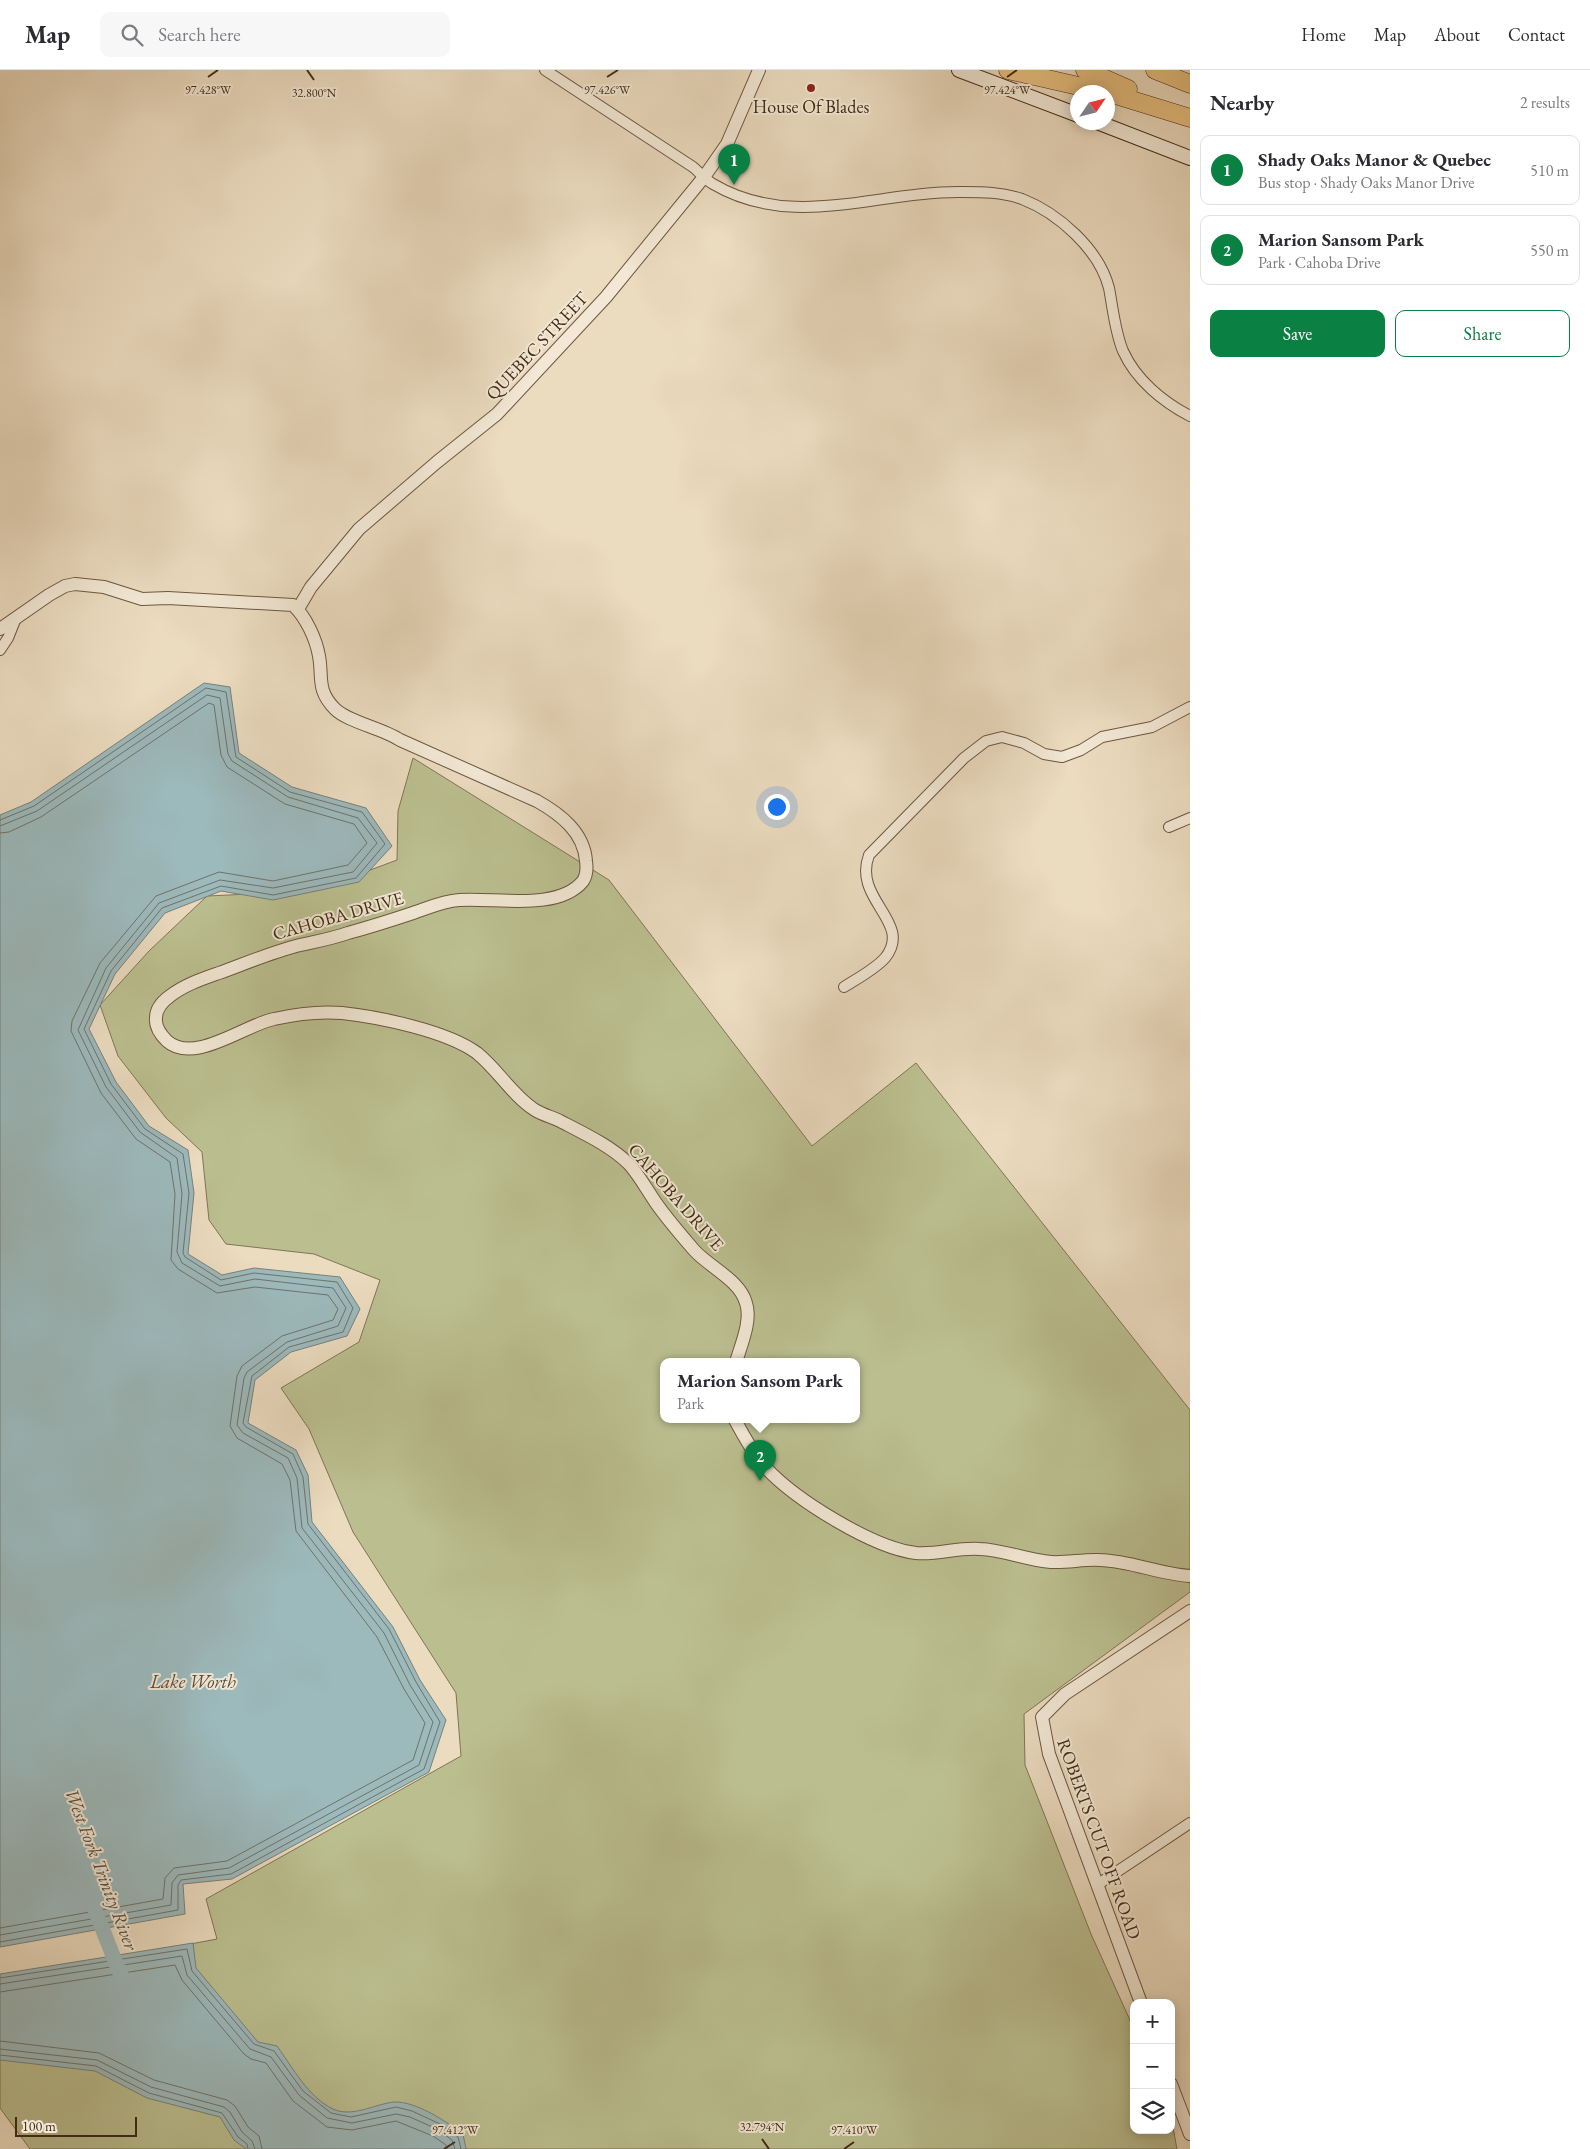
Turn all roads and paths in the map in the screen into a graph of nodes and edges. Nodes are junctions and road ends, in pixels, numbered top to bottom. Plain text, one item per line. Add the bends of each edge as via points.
1 (544, 70) edge
2 (759, 70) edge
3 (959, 70) edge
4 (1008, 70) edge
5 (1085, 70) edge
6 (1156, 70) edge
7 (1190, 84) edge
8 (1070, 112) edge
9 (1190, 117) edge
10 (1115, 129) edge
11 (1190, 158) edge
12 (704, 176) junction
13 (1190, 416) edge
14 (298, 609) junction
15 (16, 618) junction
16 (0, 629) edge
17 (0, 650) edge
18 (1190, 707) edge
19 (1190, 818) edge
20 (1169, 827) dead end
21 (844, 987) dead end
22 (737, 1358) edge
23 (737, 1423) edge
24 (1190, 1576) edge
25 (1190, 1611) edge
26 (1190, 1823) edge
27 (1097, 1884) junction
28 (1139, 1999) edge
29 (1173, 2089) edge
30 (1190, 2134) edge

1 - 12 street
2 - 12 street, QUEBEC STREET via 727,144
3 - 8 main road
4 - 9 highway via 1109,93
5 - 9 highway
6 - 7 highway
10 - 11 main road
12 - 13 street via 749,200 784,207 828,206 940,192 1002,193 1023,200 1052,216 1087,245 1108,286 1123,351 1130,364 1150,388
12 - 14 street, QUEBEC STREET via 606,297 498,414 359,529 311,587
14 - 15 street via 288,603 142,599 104,587 75,584 49,595
14 - 22 street, CAHOBA DRIVE via 317,645 321,686 334,708 344,716 557,812 571,826 585,849 586,874 583,881 560,895 529,900 458,900 438,904 265,956 194,982 171,994 156,1014 155,1024 163,1038 172,1045 188,1049 206,1046 273,1019 329,1012 416,1028 475,1051 532,1109 614,1152 630,1165 669,1221 698,1254 739,1290 748,1307
15 - 16 street
15 - 17 street
18 - 21 street via 1152,727 1102,738 1062,757 1044,754 1024,743 1002,737 986,741 964,758 870,855 865,875 867,888 888,919 893,935 890,949 882,961
19 - 20 street
23 - 24 street via 766,1468 800,1496 860,1534 896,1549 940,1553 959,1548 982,1548 1019,1558 1052,1562 1119,1561
25 - 27 street, ROBERTS CUT OFF ROAD via 1065,1694 1042,1718 1049,1754
26 - 27 street
27 - 28 street, ROBERTS CUT OFF ROAD
29 - 30 street

